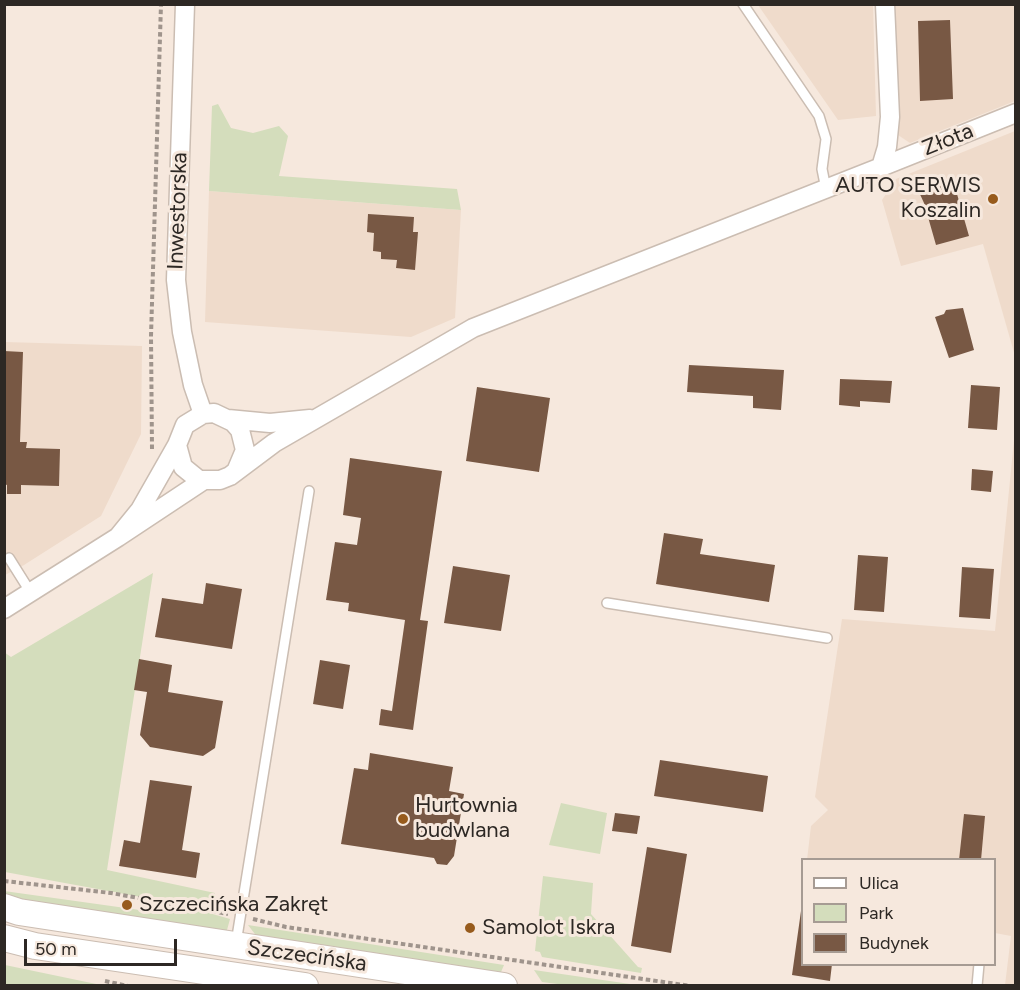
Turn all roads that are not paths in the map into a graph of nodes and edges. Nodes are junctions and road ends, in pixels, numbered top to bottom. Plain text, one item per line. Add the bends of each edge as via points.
1 (185, 4) edge
2 (742, 4) edge
3 (885, 4) edge
4 (1016, 113) edge
5 (881, 167) junction
6 (826, 189) junction
7 (203, 414) junction
8 (317, 418) junction
9 (228, 419) junction
10 (177, 445) junction
11 (237, 469) junction
12 (204, 480) junction
13 (309, 491) dead end
14 (118, 537) junction
15 (9, 558) dead end
16 (31, 593) junction
17 (607, 603) dead end
18 (4, 609) edge
19 (826, 638) dead end
20 (4, 907) edge
21 (4, 938) edge
22 (236, 946) junction
23 (980, 966) edge
24 (305, 986) edge
25 (504, 986) edge
26 (977, 986) edge

1 - 7 street, Inwestorska via 176,280 182,332
2 - 6 lane via 819,116 826,139 822,169
3 - 5 street via 890,117
4 - 5 street, Złota
5 - 6 street, Złota
6 - 8 street, Złota via 473,328
7 - 9 street via 214,413
7 - 10 street via 185,425
8 - 9 street via 270,423
8 - 11 street, Złota
9 - 11 street via 244,440 245,450
10 - 12 street via 183,466
10 - 14 street via 140,510
11 - 12 street via 220,480
12 - 14 street
13 - 22 lane
14 - 16 street
15 - 16 lane
16 - 18 street
17 - 19 lane
20 - 22 main road, Szczecińska
21 - 24 main road, Szczecińska via 35,946
22 - 25 main road, Szczecińska
23 - 26 lane

